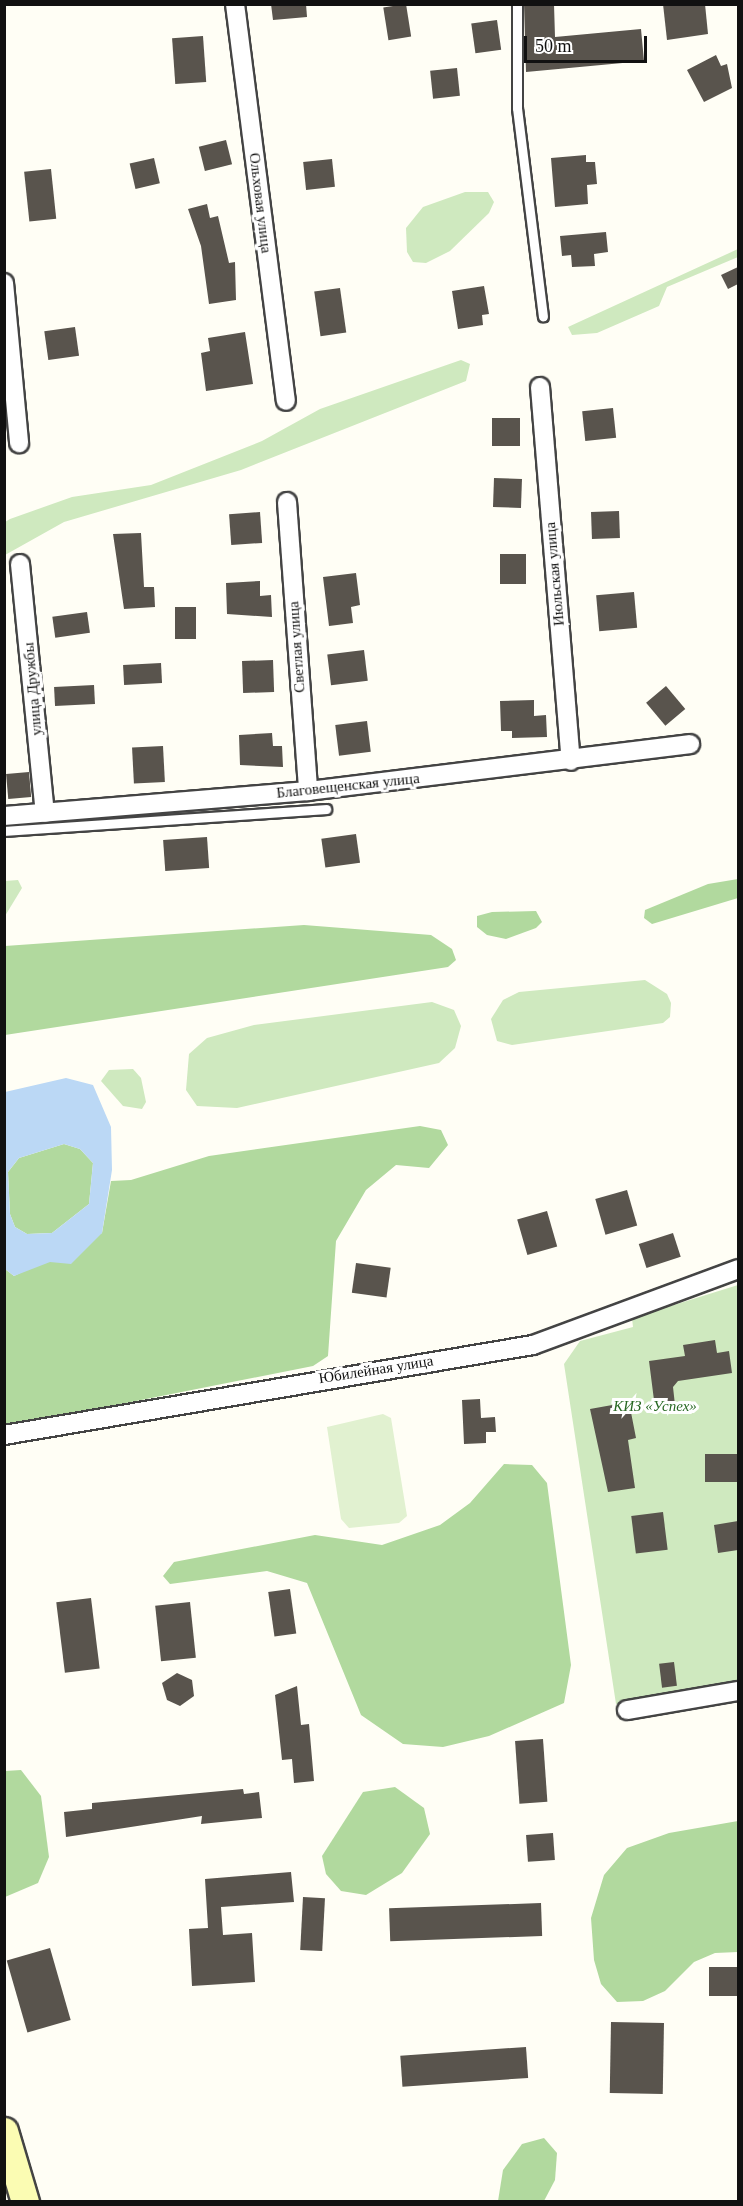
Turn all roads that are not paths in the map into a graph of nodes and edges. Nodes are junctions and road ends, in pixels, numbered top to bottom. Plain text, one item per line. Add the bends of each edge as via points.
1 (235, 4) edge
2 (517, 4) edge
3 (4, 284) edge
4 (543, 316) dead end
5 (540, 387) dead end
6 (286, 401) dead end
7 (19, 443) dead end
8 (287, 502) dead end
9 (20, 564) dead end
10 (690, 744) dead end
11 (571, 761) junction
12 (308, 791) junction
13 (326, 809) dead end
14 (45, 813) junction
15 (4, 816) edge
16 (4, 831) edge
17 (738, 1269) edge
18 (4, 1435) edge
19 (738, 1691) edge
20 (627, 1710) dead end
21 (4, 2131) edge
22 (25, 2202) edge

1 - 6 street, Ольховая улица
2 - 4 lane via 517,108
3 - 7 street
5 - 11 street, Июльская улица
8 - 12 street, Светлая улица
9 - 14 street, улица Дружбы
10 - 11 street, Благовещенская улица
11 - 12 street, Благовещенская улица
12 - 14 street, Благовещенская улица
13 - 16 lane
14 - 15 street, Благовещенская улица
17 - 18 street, Юбилейная улица via 533,1345
19 - 20 street
21 - 22 main road

